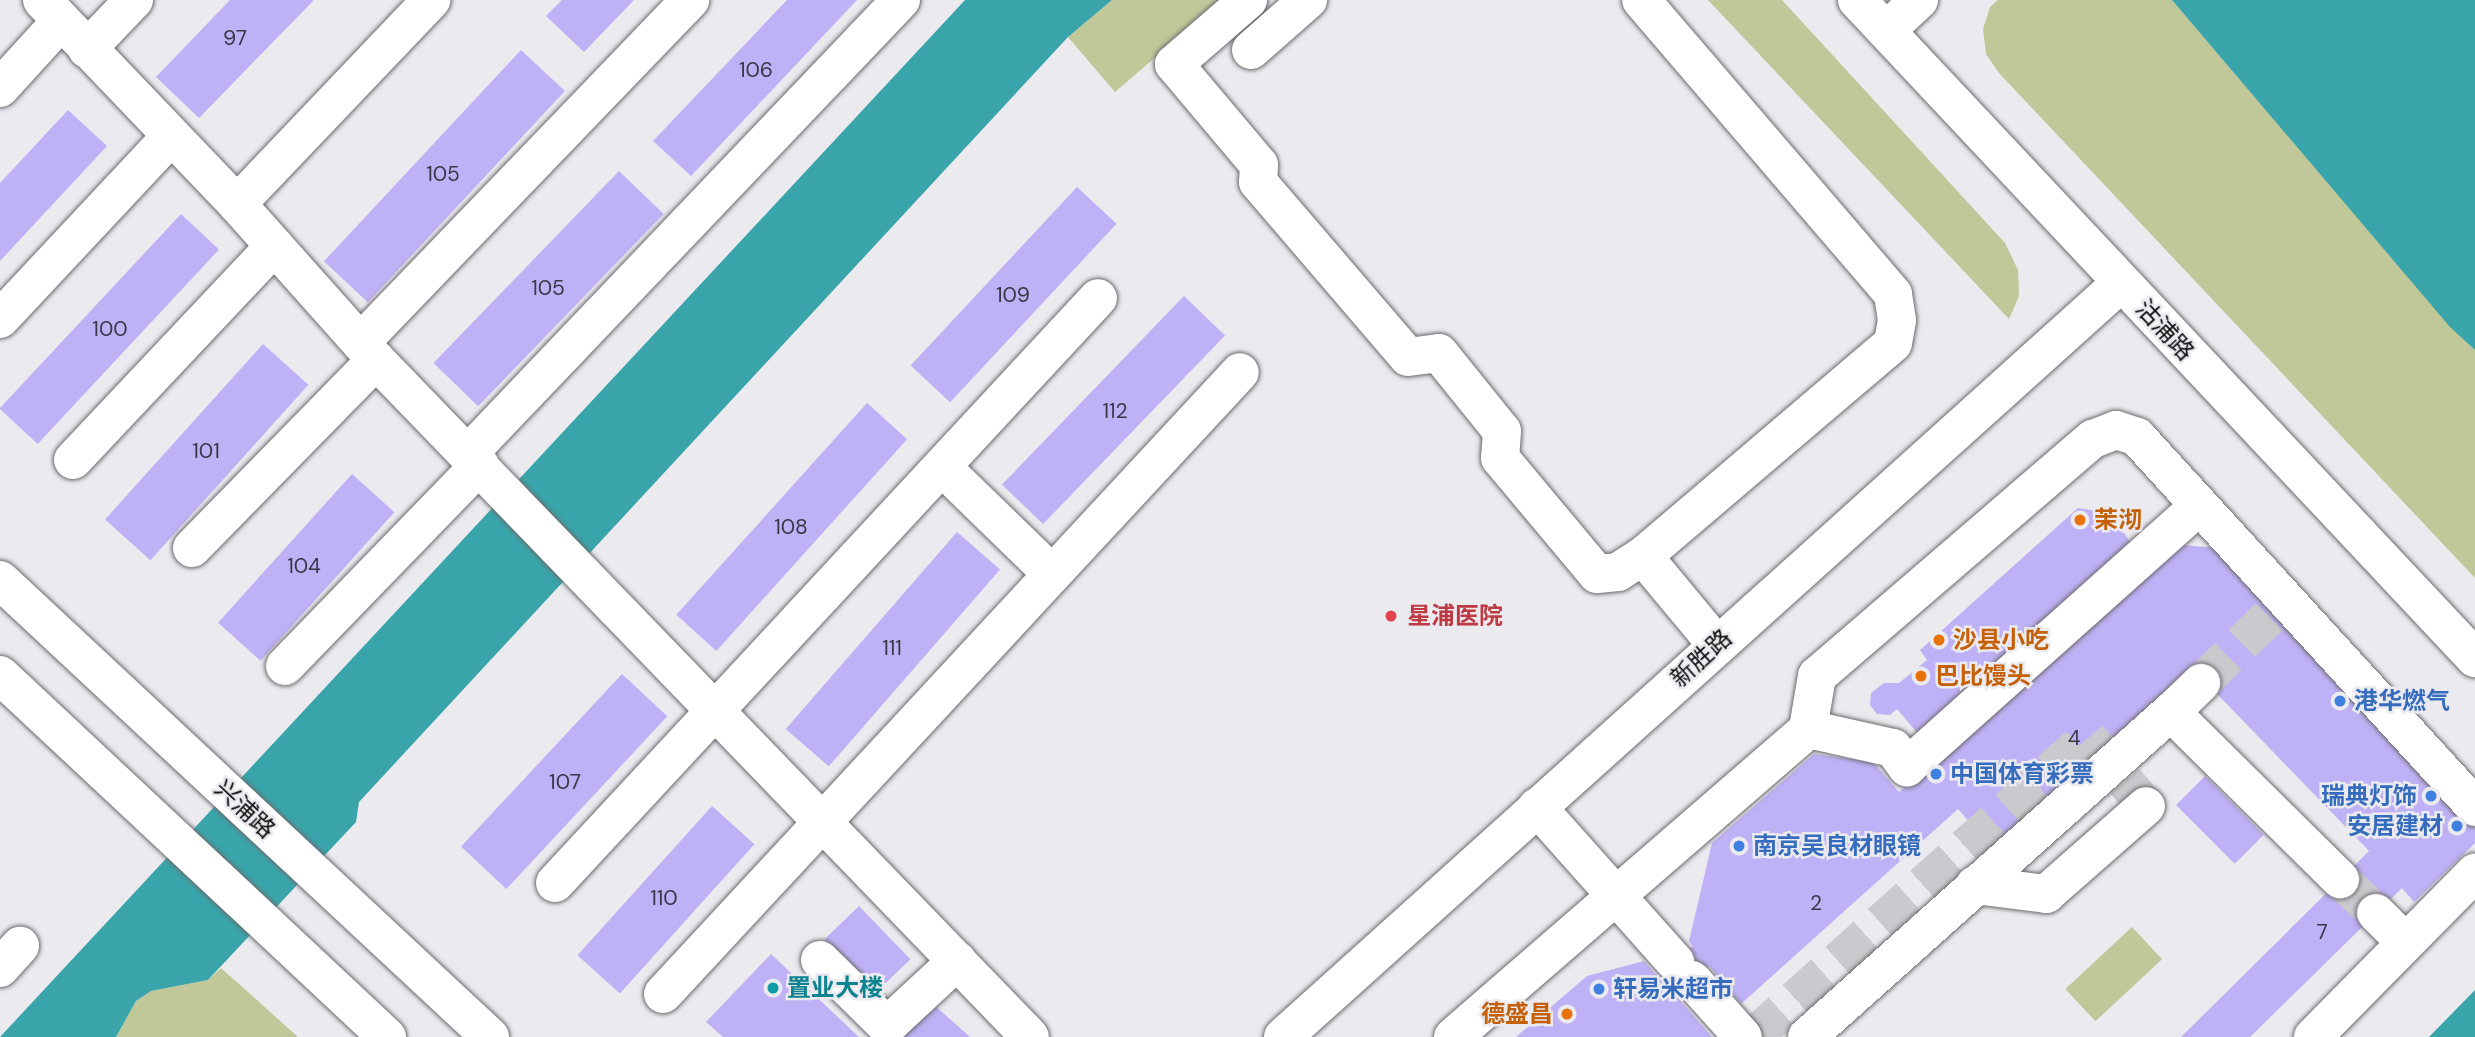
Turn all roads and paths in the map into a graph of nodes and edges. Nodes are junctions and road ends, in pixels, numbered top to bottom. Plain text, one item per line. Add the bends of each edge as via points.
1 (134, 0) edge
2 (431, 0) edge
3 (690, 0) edge
4 (901, 0) edge
5 (1248, 0) edge
6 (1308, 0) edge
7 (1640, 0) edge
8 (1857, 0) edge
9 (1919, 0) edge
10 (52, 10) edge
11 (1887, 30) junction
12 (88, 49) junction
13 (1251, 50) dead end
14 (0, 88) edge
15 (172, 136) junction
16 (237, 204) junction
17 (275, 246) junction
18 (2122, 283) junction
19 (1098, 299) dead end
20 (0, 320) edge
21 (368, 351) junction
22 (1240, 372) dead end
23 (73, 460) dead end
24 (942, 467) junction
25 (483, 468) junction
26 (2199, 506) junction
27 (192, 548) dead end
28 (1643, 556) junction
29 (1052, 574) junction
30 (0, 580) edge
31 (1716, 644) junction
32 (2475, 658) edge
33 (285, 666) dead end
34 (0, 675) edge
35 (2201, 683) tunnel mouth
36 (714, 710) junction
37 (2171, 712) junction
38 (1808, 729) junction
39 (2146, 806) dead end
40 (1536, 807) junction
41 (2475, 807) edge
42 (824, 823) junction
43 (2475, 873) edge
44 (2340, 879) tunnel mouth
45 (555, 883) dead end
46 (1975, 885) junction
47 (1614, 894) junction
48 (2376, 913) tunnel mouth
49 (2405, 942) junction
50 (820, 960) dead end
51 (957, 961) junction
52 (663, 994) dead end
53 (387, 1037) edge
54 (490, 1037) edge
55 (1030, 1037) edge
56 (1283, 1037) edge
57 (1452, 1037) edge
58 (1743, 1037) edge
59 (1807, 1037) edge
60 (2313, 1037) edge

1 - 12 street
2 - 16 street
3 - 21 street
4 - 25 street
5 - 28 street via 1174,64 1259,165 1258,182 1408,357 1439,353 1502,431 1500,458 1583,562 1597,575 1618,572
6 - 13 street
7 - 28 street via 1893,294 1897,320 1894,342
8 - 11 street, 沽浦路
9 - 11 street
10 - 12 street
10 - 14 street
11 - 18 street, 沽浦路
12 - 15 street
15 - 16 street
15 - 20 street
16 - 17 street
17 - 21 street
17 - 23 street
18 - 31 street, 新胜路
18 - 32 street, 沽浦路
19 - 24 street
21 - 25 street
21 - 27 street
22 - 29 street
24 - 29 street
24 - 36 street
25 - 33 street
25 - 36 street
26 - 38 street via 1907,766 1893,748
26 - 38 street via 2137,437 2116,430 2093,439 1817,676
26 - 41 street via 2282,605
28 - 31 street
29 - 42 street
30 - 54 street, 兴浦路
31 - 40 street, 新胜路
34 - 53 street
35 - 37 street
36 - 42 street
36 - 45 street
37 - 44 street
37 - 46 street
38 - 47 street
39 - 46 street via 2046,894
40 - 47 street
40 - 56 street, 新胜路
42 - 51 street
42 - 52 street
43 - 49 street
46 - 59 street
47 - 57 street
47 - 58 street
48 - 49 street
49 - 60 street
50 - 51 street via 887,1026
51 - 55 street

